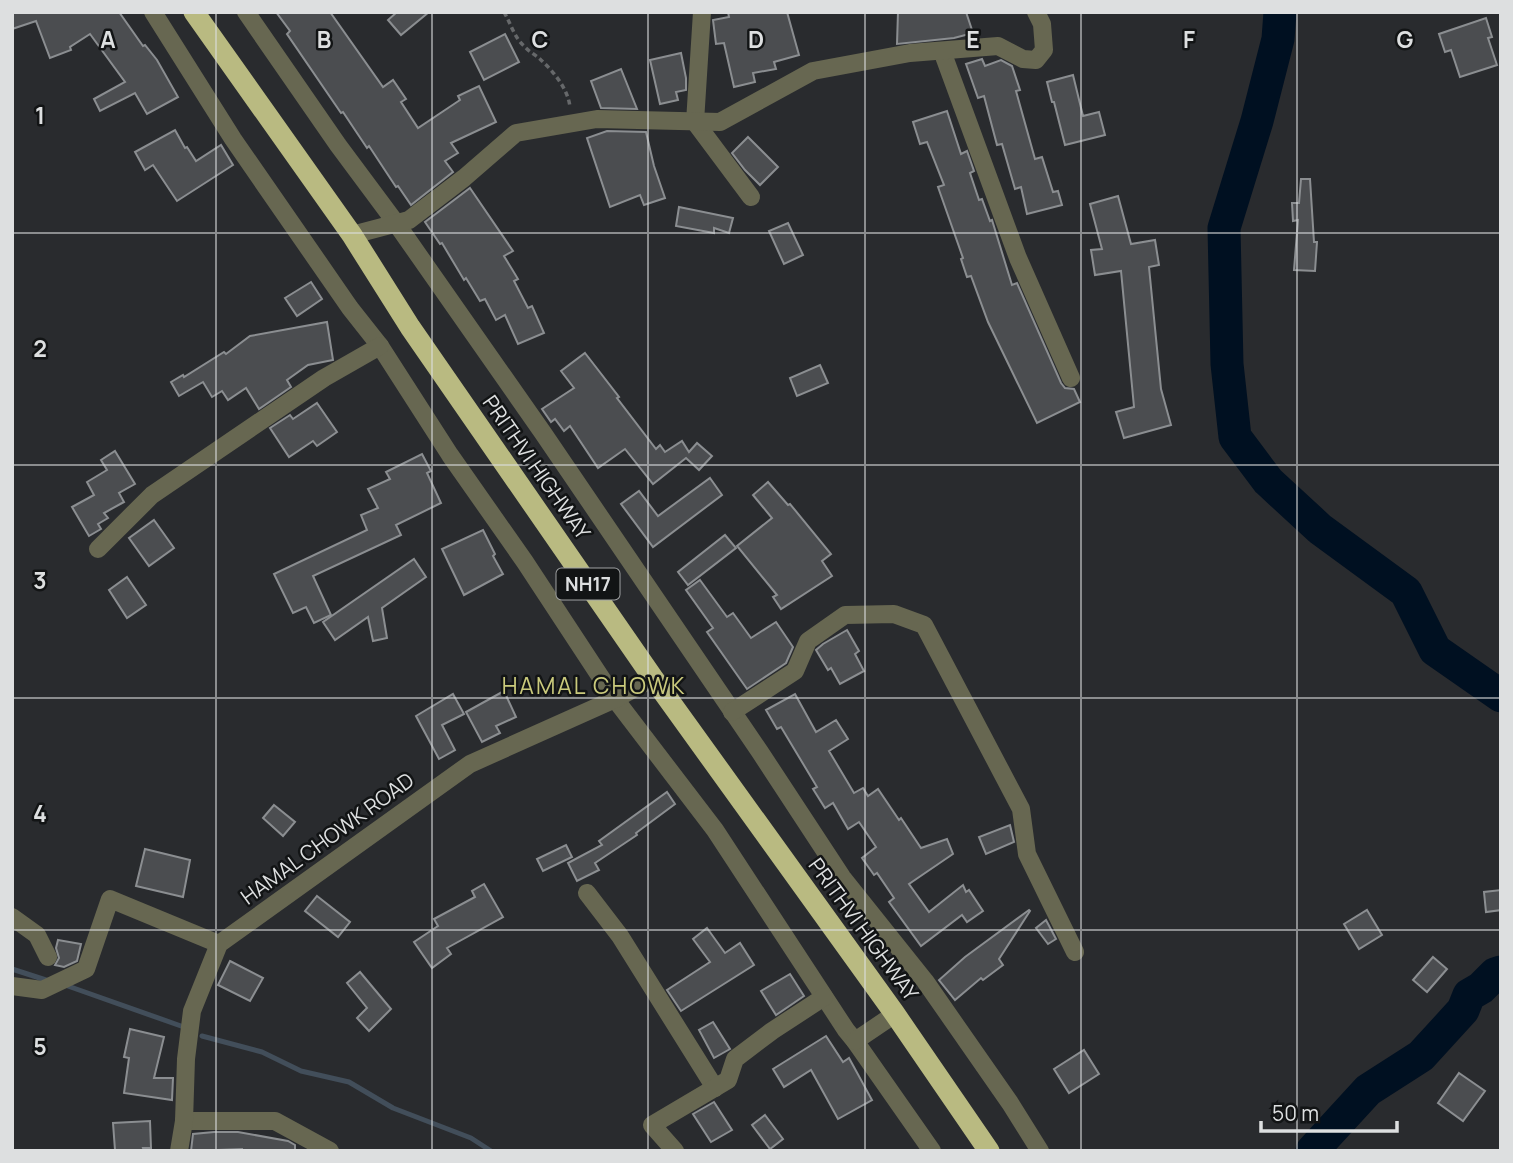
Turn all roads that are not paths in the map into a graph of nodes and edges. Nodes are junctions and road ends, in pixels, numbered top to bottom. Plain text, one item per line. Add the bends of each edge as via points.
1 (153, 12) edge
2 (194, 12) edge
3 (246, 12) edge
4 (702, 12) edge
5 (1036, 12) edge
6 (942, 51) junction
7 (695, 122) junction
8 (751, 197) dead end
9 (396, 223) junction
10 (352, 236) junction
11 (380, 346) junction
12 (1071, 378) dead end
13 (98, 549) dead end
14 (653, 678) junction
15 (615, 699) junction
16 (732, 712) junction
17 (587, 893) dead end
18 (12, 917) edge
19 (219, 943) junction
20 (1075, 952) dead end
21 (48, 957) dead end
22 (12, 986) edge
23 (824, 997) junction
24 (895, 1014) junction
25 (855, 1041) junction
26 (715, 1088) junction
27 (184, 1121) junction
28 (179, 1151) edge
29 (330, 1151) edge
30 (675, 1151) edge
31 (932, 1151) edge
32 (989, 1151) edge
33 (1040, 1151) edge

1 - 11 street via 233,138
2 - 10 highway, PRITHVI HIGHWAY / NH17
3 - 9 street
4 - 7 street
5 - 6 street via 1044,50 1036,60 1023,59 998,46
6 - 7 street via 813,71 720,122
6 - 12 street via 1018,258
7 - 8 street
7 - 9 street via 597,119 516,133 409,220
9 - 10 street
9 - 16 street
10 - 14 highway, PRITHVI HIGHWAY / NH17
11 - 13 street via 324,378 152,495
11 - 15 street
14 - 15 street, HAMAL CHOWK ROAD
14 - 24 highway, PRITHVI HIGHWAY / NH17
15 - 19 street, HAMAL CHOWK ROAD via 470,764
15 - 23 street via 715,830
16 - 20 street via 795,671 808,641 845,615 894,614 924,625 1021,809 1027,854
16 - 33 street via 842,877 925,981
17 - 26 street via 620,936
18 - 21 street via 37,936
19 - 22 street via 110,899 86,968 42,989
19 - 27 street via 192,1012
23 - 25 street
23 - 26 street via 735,1059 728,1080
24 - 25 street
24 - 32 highway, PRITHVI HIGHWAY / NH17
25 - 31 street
26 - 30 street via 652,1125
27 - 28 street
27 - 29 street via 275,1121

